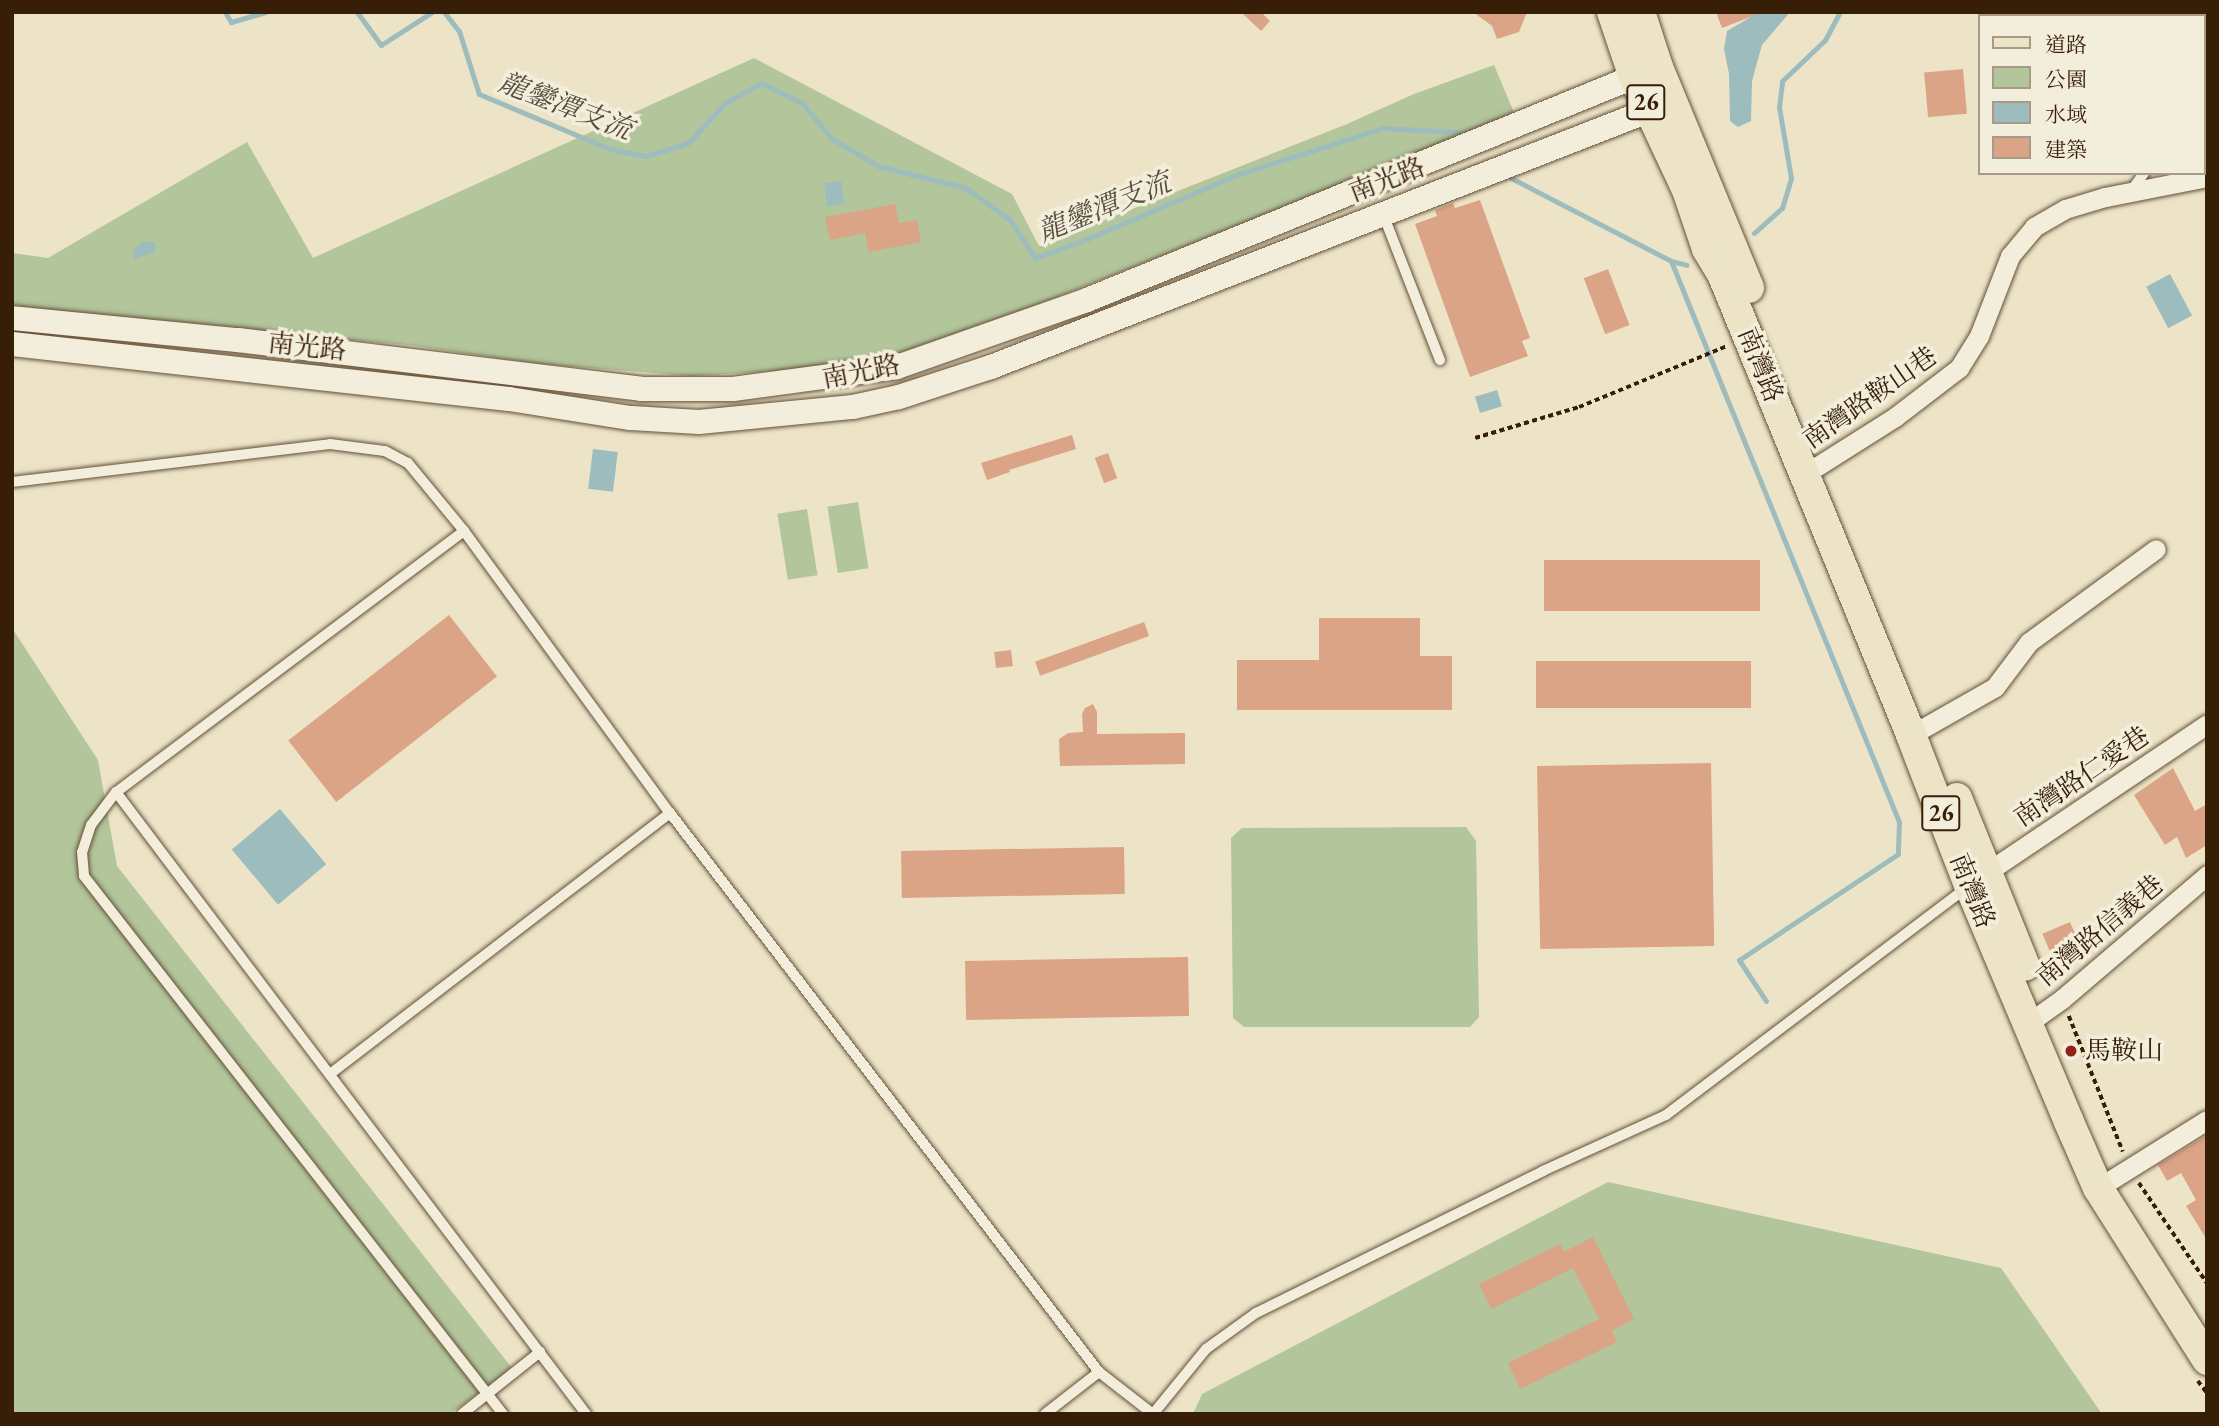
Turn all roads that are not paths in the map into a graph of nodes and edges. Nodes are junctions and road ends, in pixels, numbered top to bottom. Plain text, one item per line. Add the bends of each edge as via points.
1 (1612, 12) edge
2 (1640, 12) edge
3 (1646, 72) junction
4 (1661, 106) junction
5 (2143, 175) edge
6 (2207, 177) edge
7 (2131, 191) junction
8 (1382, 213) junction
9 (1718, 244) junction
10 (12, 318) edge
11 (12, 344) edge
12 (1440, 360) dead end
13 (1813, 469) junction
14 (12, 482) edge
15 (464, 531) junction
16 (2156, 549) dead end
17 (2207, 724) edge
18 (1920, 731) junction
19 (116, 792) junction
20 (670, 813) junction
21 (2206, 877) edge
22 (1978, 878) junction
23 (2044, 1012) junction
24 (330, 1074) junction
25 (2207, 1120) edge
26 (2115, 1179) junction
27 (2207, 1324) edge
28 (540, 1352) junction
29 (2207, 1360) edge
30 (1099, 1371) junction
31 (488, 1393) junction
32 (462, 1414) edge
33 (503, 1414) edge
34 (586, 1414) edge
35 (1045, 1414) edge

1 - 3 main road, 26
2 - 3 main road, 26
3 - 4 main road, 26
3 - 10 street, 南光路 via 1087,300 897,367 733,389 642,389
4 - 8 street, 南光路
4 - 9 main road, 26
5 - 7 lane
6 - 7 street, 南灣路鞍山巷
7 - 13 street, 南灣路鞍山巷 via 2065,209 2034,227 2010,256 1979,336 1959,368 1895,417
8 - 11 street, 南光路 via 1017,358 912,393 853,407 757,418 699,422 631,418 509,399
8 - 12 lane
9 - 13 main road, 南灣路 / 26
9 - 13 main road, 南灣路 / 26 via 1723,276 1748,337
13 - 18 main road, 南灣路 / 26
14 - 15 lane via 330,444 360,445 408,463
15 - 19 lane
15 - 20 lane
16 - 18 street via 2029,642 1995,687
17 - 22 street, 南灣路仁愛巷
18 - 22 main road, 南灣路 / 26
19 - 24 lane
19 - 31 lane via 91,825 82,852 84,876
20 - 24 lane
20 - 30 lane
21 - 23 street, 南灣路信義巷
22 - 23 main road, 南灣路 / 26
22 - 30 lane via 1666,1115 1256,1313 1206,1349 1153,1414
23 - 26 main road, 南灣路 / 26
24 - 28 lane
25 - 26 street
26 - 27 main road, 南灣路 / 26
26 - 29 main road, 南灣路 / 26
28 - 31 lane
28 - 34 lane
30 - 35 lane
31 - 32 lane
31 - 33 lane

